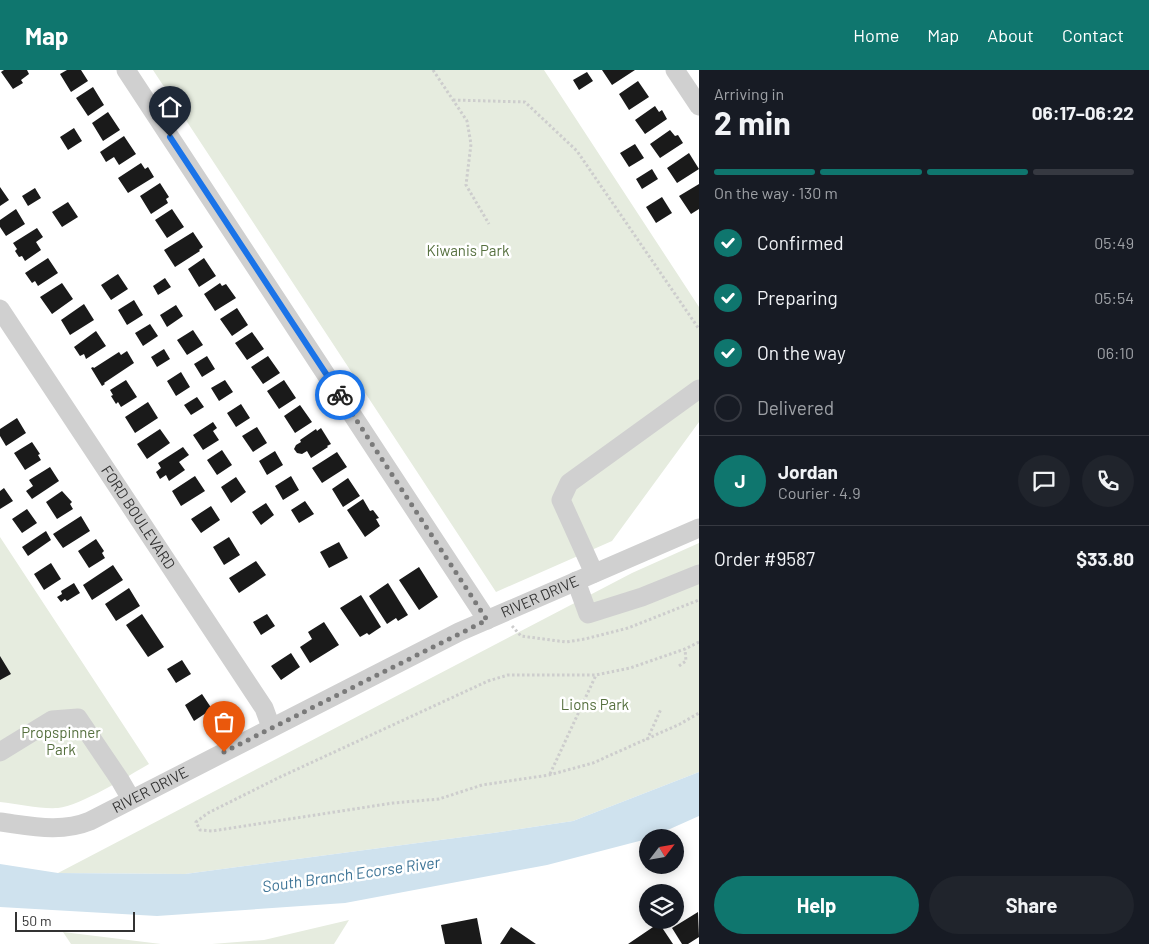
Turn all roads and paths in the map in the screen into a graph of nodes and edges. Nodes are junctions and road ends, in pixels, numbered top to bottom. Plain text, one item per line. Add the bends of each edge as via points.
1 (126, 70) edge
2 (433, 70) edge
3 (676, 70) edge
4 (454, 100) junction
5 (699, 106) edge
6 (489, 224) dead end
7 (0, 309) edge
8 (699, 329) edge
9 (699, 389) edge
10 (699, 528) edge
11 (594, 574) junction
12 (699, 574) edge
13 (576, 581) junction
14 (697, 601) dead end
15 (699, 606) edge
16 (487, 620) junction
17 (699, 642) edge
18 (685, 649) junction
19 (679, 666) dead end
20 (596, 675) junction
21 (661, 709) dead end
22 (699, 713) edge
23 (272, 727) junction
24 (647, 740) junction
25 (0, 752) edge
26 (550, 775) junction
27 (131, 799) junction
28 (0, 822) edge

1 - 16 street
2 - 4 path
3 - 5 street
4 - 6 path via 467,121 471,144 466,185
4 - 8 path via 525,102 577,151
7 - 23 street, FORD BOULEVARD via 264,708
9 - 11 street via 569,483 561,500
10 - 11 street, RIVER DRIVE
11 - 13 street, RIVER DRIVE
12 - 13 street via 588,614
13 - 16 street, RIVER DRIVE
14 - 15 path
16 - 23 street, RIVER DRIVE
17 - 18 path
18 - 19 path via 686,661
18 - 20 path via 630,668
20 - 26 path
20 - 26 path via 508,675 488,681 278,778 196,822 200,830 212,831 439,799 482,785
21 - 24 path
22 - 24 path
23 - 27 street, RIVER DRIVE
24 - 26 path via 593,764
25 - 27 street via 52,720 78,718
27 - 28 street, RIVER DRIVE via 78,826 41,828

